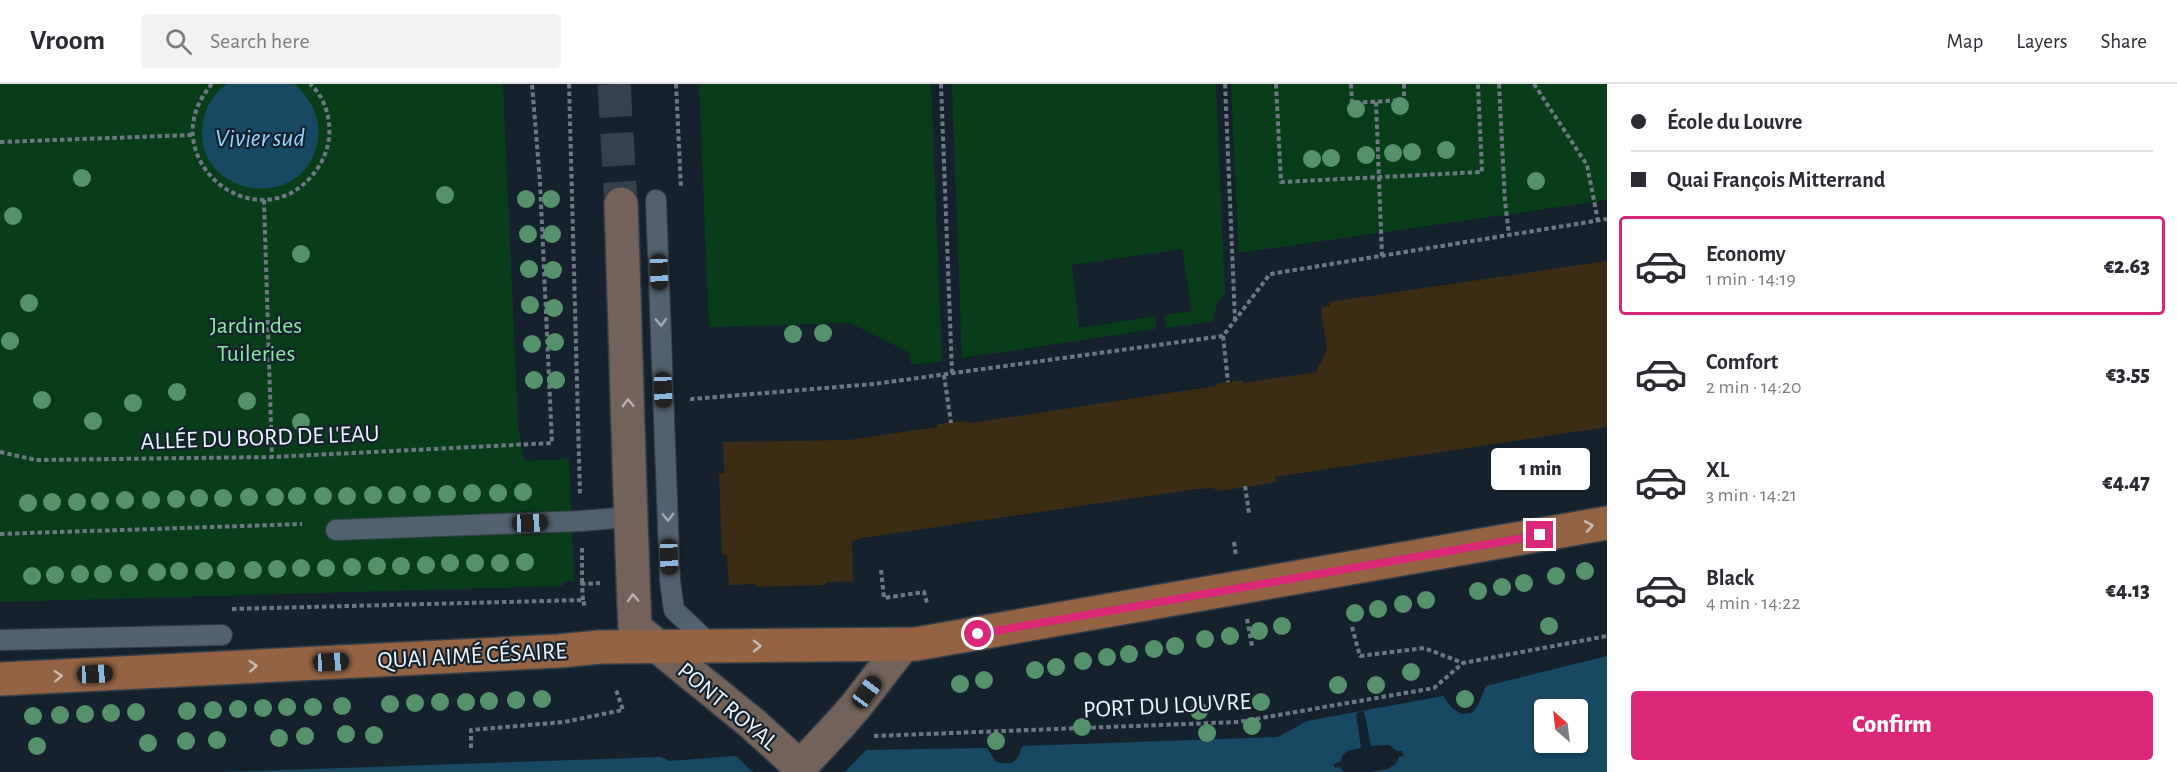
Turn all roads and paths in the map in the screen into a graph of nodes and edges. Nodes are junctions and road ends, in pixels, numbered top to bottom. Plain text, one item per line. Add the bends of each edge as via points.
1 (212, 84) edge
2 (310, 84) edge
3 (532, 84) edge
4 (569, 84) edge
5 (941, 84) edge
6 (1225, 84) edge
7 (1276, 84) edge
8 (1351, 84) edge
9 (1404, 84) edge
10 (1478, 84) edge
11 (1499, 84) edge
12 (1534, 84) edge
13 (1376, 102) junction
14 (192, 135) junction
15 (0, 142) edge
16 (1379, 177) junction
17 (264, 200) junction
18 (656, 201) dead end
19 (621, 204) tunnel mouth
20 (1607, 219) edge
21 (1598, 221) junction
22 (1509, 236) junction
23 (1382, 256) junction
24 (1235, 319) junction
25 (1223, 336) junction
26 (952, 373) junction
27 (944, 375) junction
28 (1228, 382) dead end
29 (692, 410) dead end
30 (951, 423) dead end
31 (0, 452) edge
32 (272, 457) junction
33 (1245, 486) dead end
34 (1249, 513) dead end
35 (629, 517) junction
36 (581, 521) junction
37 (1607, 523) edge
38 (302, 524) dead end
39 (336, 530) dead end
40 (0, 534) edge
41 (881, 570) dead end
42 (582, 584) junction
43 (600, 584) dead end
44 (583, 600) junction
45 (927, 603) dead end
46 (585, 607) dead end
47 (226, 609) dead end
48 (1249, 626) dead end
49 (1352, 627) dead end
50 (222, 635) dead end
51 (1607, 636) edge
52 (0, 640) edge
53 (903, 645) junction
54 (656, 646) junction
55 (712, 646) junction
56 (1252, 646) dead end
57 (1462, 663) junction
58 (0, 679) edge
59 (616, 690) dead end
60 (854, 730) junction
61 (471, 748) dead end
62 (800, 770) edge

1 - 14 path via 194,114
2 - 17 path via 326,107 330,128 327,150 318,169 303,185 285,196
3 - 32 path, ALLÉE DU BORD DE L'EAU via 552,442
4 - 36 path
5 - 26 path
6 - 24 path
7 - 16 path via 1281,182
8 - 13 path via 1352,103
9 - 13 path via 1404,100
10 - 16 path via 1482,172
11 - 22 path
12 - 21 path via 1587,165
13 - 16 path
14 - 15 path
14 - 17 path via 196,156 223,189
16 - 23 path
17 - 32 path
18 -> 55 lane via 670,580 674,610
35 -> 19 main road, PONT ROYAL
20 - 21 path
21 - 22 path
22 - 23 path
23 - 24 path via 1270,274
24 - 25 path
25 - 26 path
25 - 28 path
26 - 27 path
27 - 29 path via 692,399
27 - 30 path
31 - 32 path, ALLÉE DU BORD DE L'EAU via 36,460
33 - 34 path
35 - 36 lane
54 -> 35 main road, PONT ROYAL via 634,628
36 - 39 lane
36 - 42 path
53 -> 37 main road, QUAI AIMÉ CÉSAIRE
38 - 40 path
41 - 45 path via 884,598 924,592
42 - 43 path
42 - 44 path
44 - 46 path, QUAI AIMÉ CÉSAIRE
44 - 47 path, QUAI AIMÉ CÉSAIRE
48 - 56 path
49 - 57 path via 1360,656 1424,648
50 - 52 lane
51 - 57 path
55 -> 53 main road, QUAI AIMÉ CÉSAIRE
53 - 60 main road, PONT ROYAL via 855,707
54 - 55 main road, QUAI AIMÉ CÉSAIRE
58 -> 54 main road, QUAI AIMÉ CÉSAIRE
54 - 62 main road, PONT ROYAL, bridge via 753,724
57 - 60 path, PORT DU LOUVRE via 1434,688 1238,722
59 - 61 path via 623,710 564,722 471,730
60 - 62 main road, PONT ROYAL, bridge

